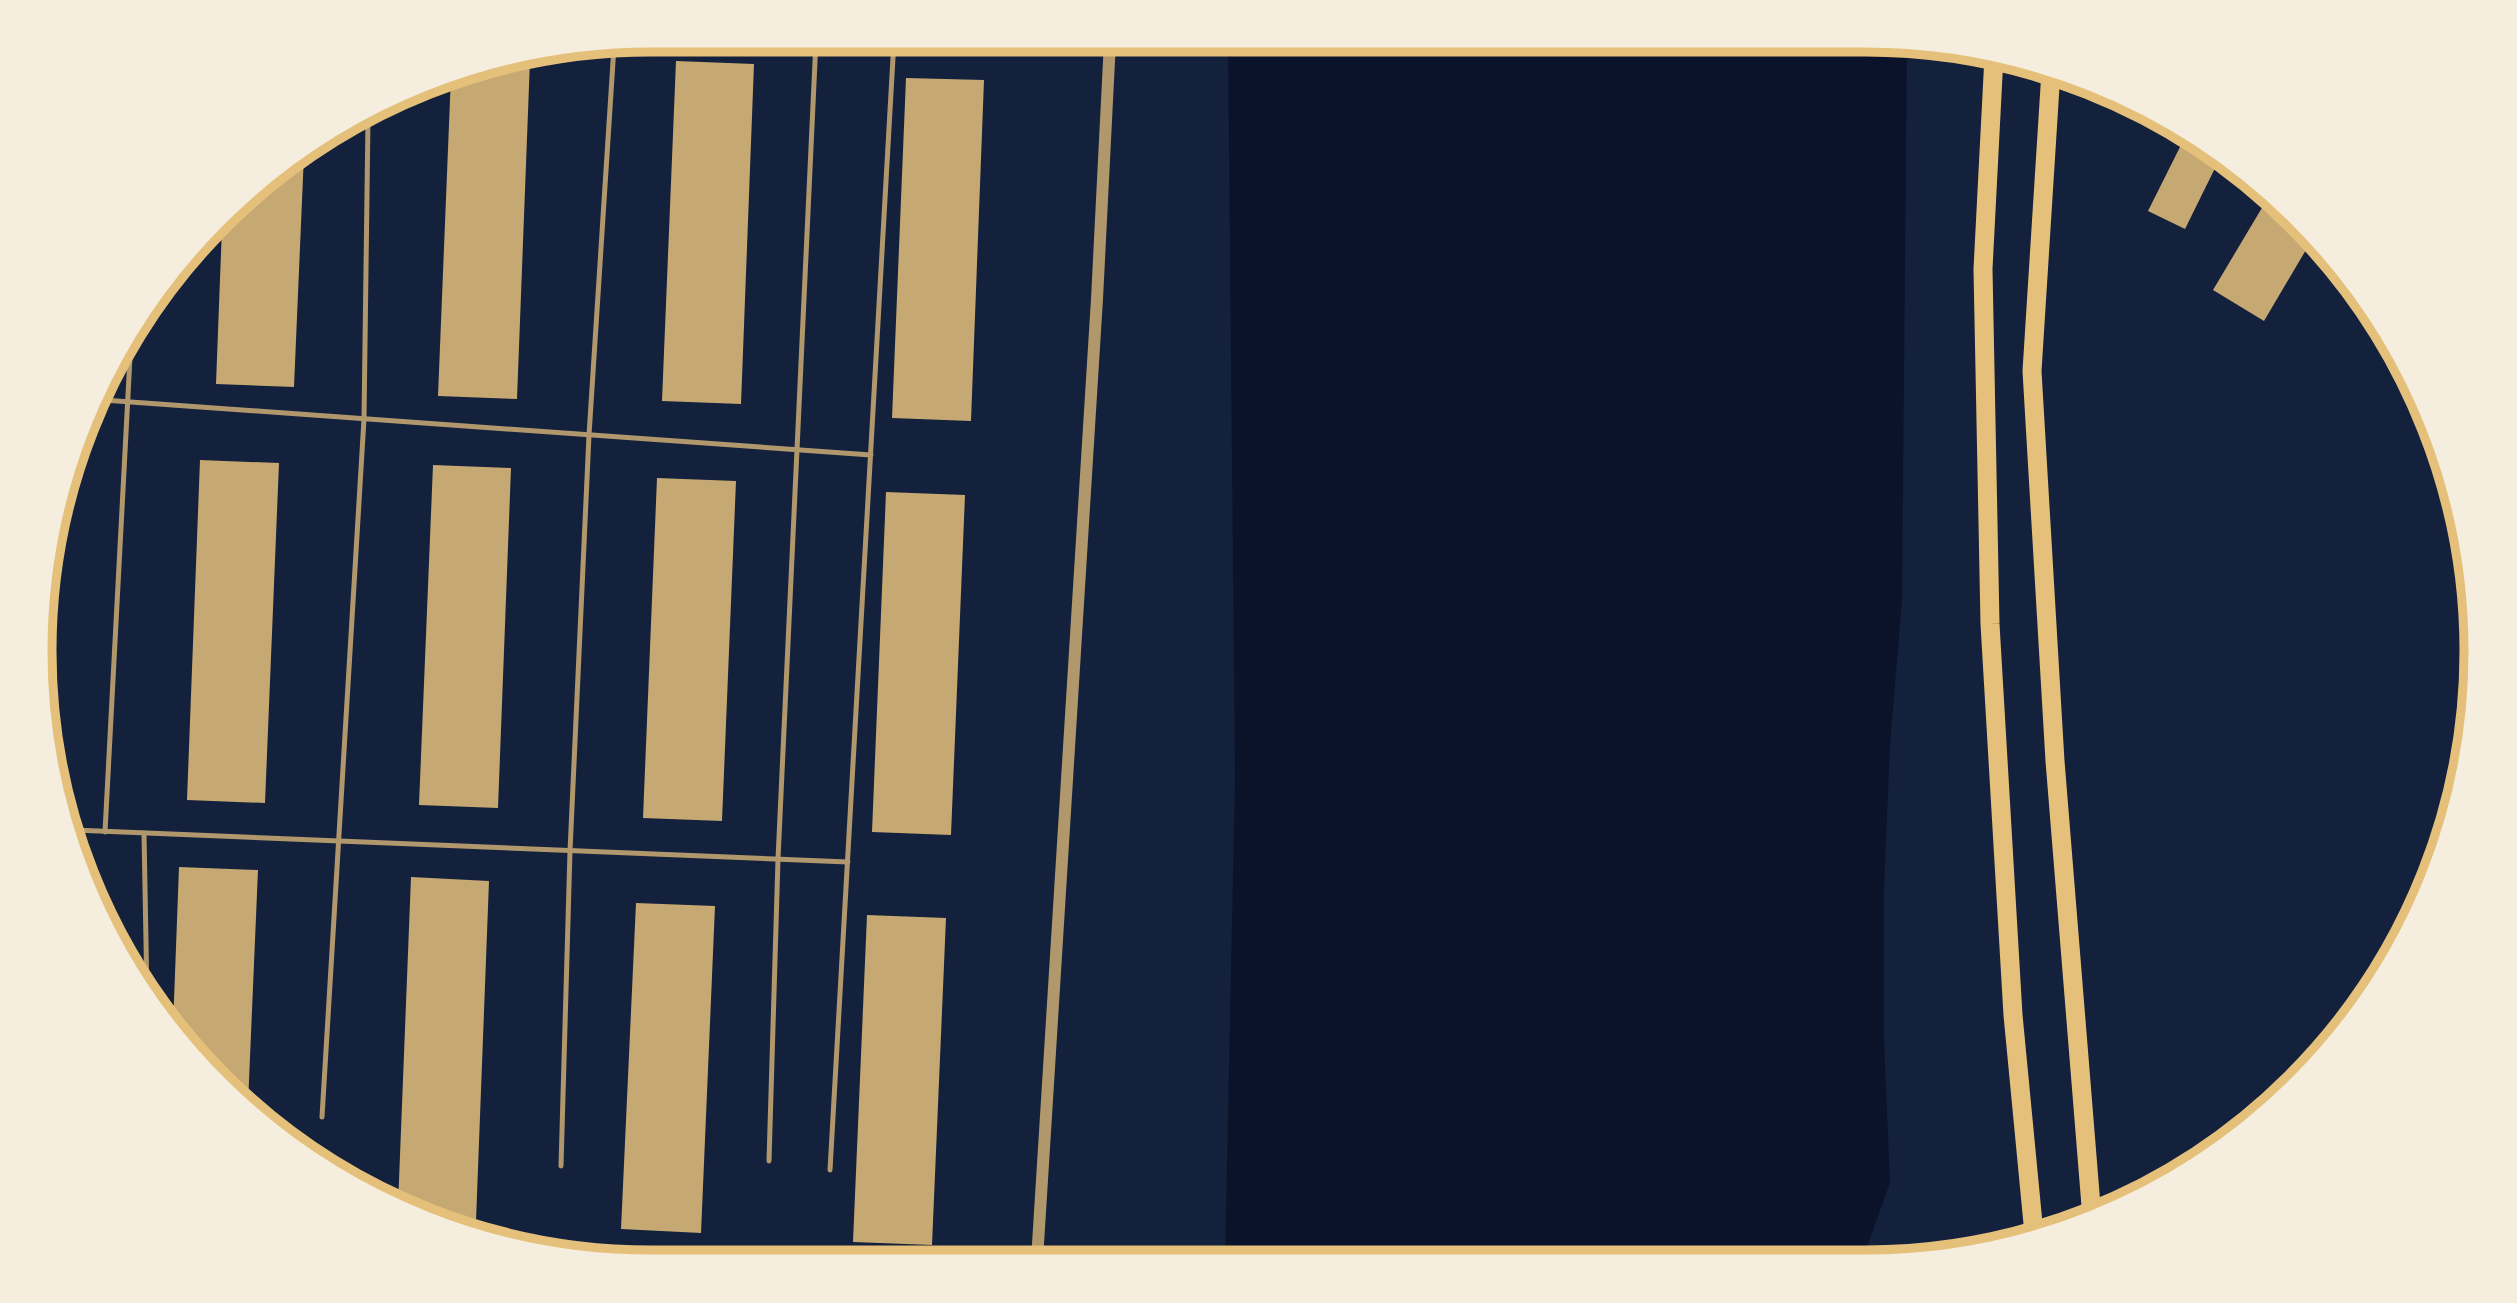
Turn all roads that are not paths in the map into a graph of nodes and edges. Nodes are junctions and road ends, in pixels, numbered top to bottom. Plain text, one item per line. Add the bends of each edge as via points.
1 (816, 52) edge
2 (893, 52) edge
3 (1109, 52) edge
4 (614, 54) edge
5 (1993, 67) edge
6 (2050, 82) edge
7 (368, 124) edge
8 (129, 359) edge
9 (108, 400) edge
10 (126, 402) junction
11 (364, 419) junction
12 (589, 435) junction
13 (797, 450) junction
14 (871, 455) junction
15 (80, 831) edge
16 (105, 832) junction
17 (144, 834) junction
18 (339, 841) junction
19 (570, 851) junction
20 (778, 859) junction
21 (848, 862) junction
22 (147, 973) edge
23 (321, 1117) dead end
24 (769, 1161) dead end
25 (561, 1166) dead end
26 (830, 1170) dead end
27 (2091, 1206) edge
28 (2033, 1226) edge
29 (1038, 1250) edge

1 - 13 lane
2 - 14 lane
3 - 29 street
4 - 12 lane
5 - 28 highway via 1983,269 1990,624 2013,1015
6 - 27 highway via 2032,371 2055,761
7 - 11 lane
8 - 10 lane
9 - 10 lane
10 - 11 lane
10 - 16 lane
11 - 12 lane
11 - 18 lane
12 - 13 lane
12 - 19 lane
13 - 14 lane
13 - 20 lane
14 - 21 lane
15 - 16 lane
16 - 17 lane
17 - 18 lane
17 - 22 lane
18 - 19 lane
18 - 23 lane
19 - 20 lane
19 - 25 lane
20 - 21 lane
20 - 24 lane
21 - 26 lane

